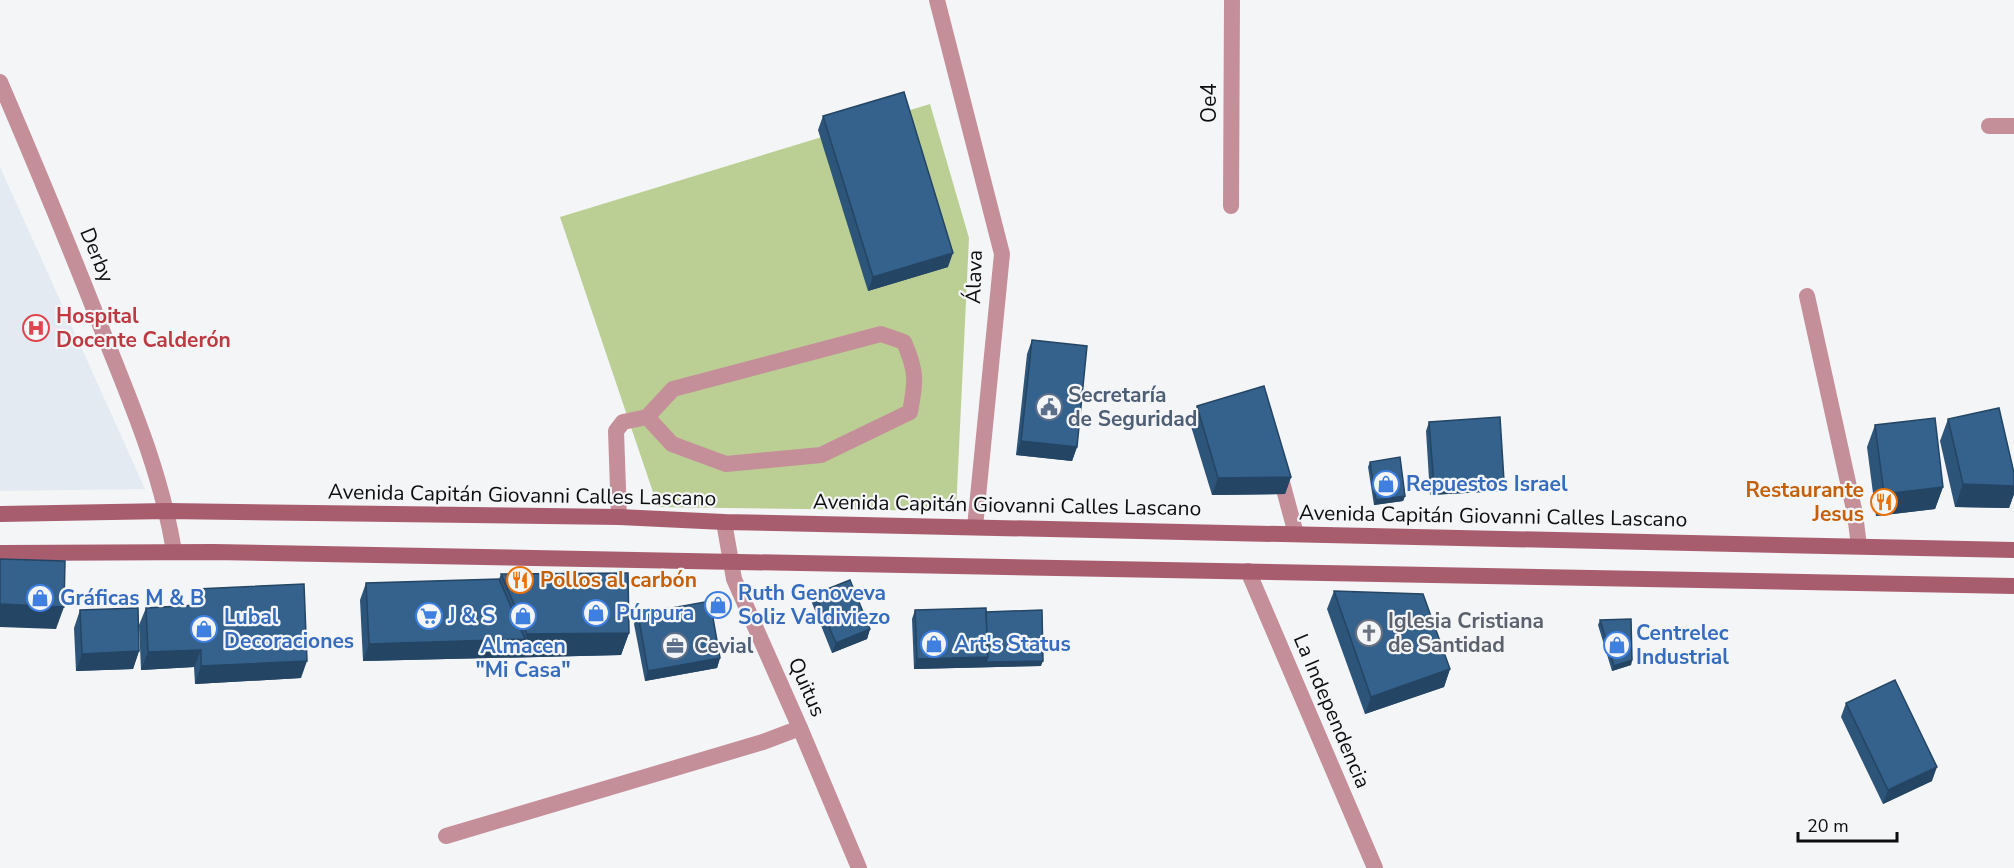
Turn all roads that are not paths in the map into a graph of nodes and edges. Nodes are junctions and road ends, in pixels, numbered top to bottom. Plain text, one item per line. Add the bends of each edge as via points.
1 (937, 0) edge
2 (1232, 0) edge
3 (0, 82) edge
4 (1989, 126) dead end
5 (2014, 126) edge
6 (1231, 206) dead end
7 (1807, 296) dead end
8 (647, 417) junction
9 (1276, 458) edge
10 (167, 511) junction
11 (0, 513) edge
12 (619, 517) junction
13 (724, 522) junction
14 (975, 527) junction
15 (1296, 534) junction
16 (1859, 546) junction
17 (2014, 550) edge
18 (174, 551) junction
19 (0, 554) edge
20 (730, 561) junction
21 (1248, 571) junction
22 (2014, 586) edge
23 (800, 728) junction
24 (446, 836) dead end
25 (859, 868) edge
26 (1375, 868) edge

1 - 14 street, Álava via 1002,254
2 - 6 street, Oe4
3 - 10 street, Derby via 141,428
4 - 5 street
7 - 16 street
8 - 8 street via 672,444 726,464 821,455 910,412 915,389 914,365 904,342 881,334 674,389
8 - 12 street via 623,422 616,431
9 - 15 street
10 - 11 main road, Avenida Capitán Giovanni Calles Lascano
10 - 12 main road, Avenida Capitán Giovanni Calles Lascano
10 - 18 street, Derby
12 - 13 main road, Avenida Capitán Giovanni Calles Lascano
13 - 14 main road, Avenida Capitán Giovanni Calles Lascano
13 - 20 street, Quitus
14 - 15 main road, Avenida Capitán Giovanni Calles Lascano
15 - 16 main road, Avenida Capitán Giovanni Calles Lascano
16 - 17 main road, Avenida Capitán Giovanni Calles Lascano
18 - 19 main road
18 - 20 main road
20 - 21 main road
20 - 23 street, Quitus via 734,579
21 - 22 main road
21 - 26 street, La Independencia
23 - 24 street
23 - 25 street, Quitus

